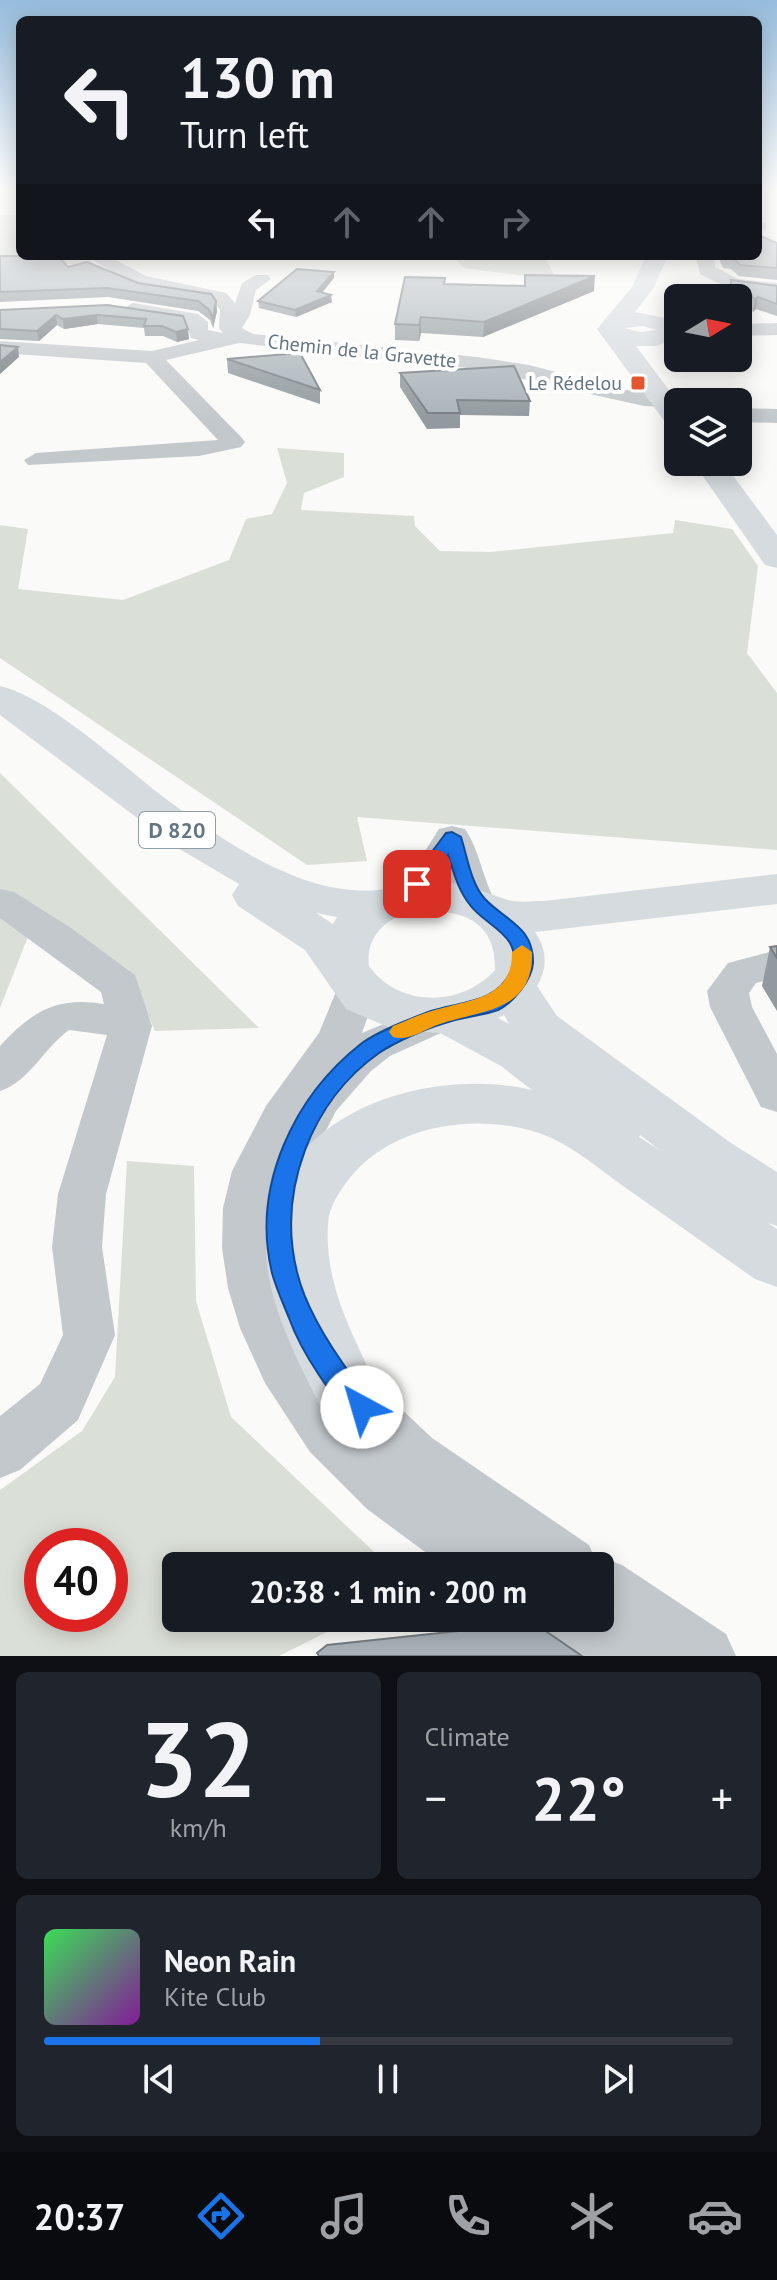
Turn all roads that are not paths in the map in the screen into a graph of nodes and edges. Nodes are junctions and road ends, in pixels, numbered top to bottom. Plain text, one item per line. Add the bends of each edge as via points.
1 (114, 266) edge
2 (652, 266) edge
3 (706, 266) edge
4 (262, 279) dead end
5 (777, 289) edge
6 (633, 301) junction
7 (108, 306) edge
8 (618, 328) junction
9 (664, 328) edge
10 (777, 329) edge
11 (664, 330) edge
12 (752, 330) edge
13 (664, 333) edge
14 (231, 335) junction
15 (0, 347) edge
16 (152, 357) junction
17 (641, 367) junction
18 (664, 398) edge
19 (664, 409) edge
20 (752, 415) edge
21 (777, 416) edge
22 (36, 460) dead end
23 (718, 476) edge
24 (777, 558) edge
25 (0, 698) edge
26 (0, 712) edge
27 (777, 889) edge
28 (0, 901) edge
29 (392, 902) junction
30 (777, 903) edge
31 (487, 909) junction
32 (777, 964) edge
33 (351, 977) junction
34 (517, 977) junction
35 (443, 1016) junction
36 (131, 1026) junction
37 (0, 1075) edge
38 (777, 1095) edge
39 (777, 1202) edge
40 (777, 1242) edge
41 (777, 1261) edge
42 (345, 1389) junction
43 (0, 1451) edge
44 (477, 1552) edge
45 (547, 1552) edge
46 (614, 1596) edge
47 (592, 1632) edge
48 (627, 1656) edge
49 (704, 1656) edge

1 - 14 street via 140,280 219,297 230,309
2 - 6 main road
3 - 5 street via 722,280
4 - 14 street via 248,287
6 - 8 main road
6 - 9 main road via 639,312
7 - 14 street via 191,318 204,338
8 - 11 main road
8 - 17 main road via 622,345
10 - 12 street
13 - 17 main road via 640,354
14 - 16 street
14 - 19 street, Chemin de la Gravette via 504,367
15 - 16 street
16 - 22 street via 233,442 150,456
17 - 18 main road
20 - 21 street
23 - 24 main road
25 - 29 main road, D 820 via 84,753 170,825 231,864 324,900
26 - 33 main road, D 820 via 98,784 160,839 322,939
27 - 31 main road via 576,914
28 - 36 street via 120,985
29 - 31 main road via 445,897
29 - 33 main road via 352,929 344,948
30 - 34 main road via 603,931 566,942
31 - 34 main road via 518,938 522,948
32 - 38 street via 742,973 728,991 731,1007
33 - 35 main road via 377,1003 405,1013
33 - 44 street via 337,1041 275,1125 254,1176 247,1225 251,1276 266,1332 296,1390 354,1461
34 - 35 main road via 493,1004
34 - 39 main road via 539,1029 711,1159
35 - 40 main road via 520,1052
35 - 42 street via 372,1047 340,1076 309,1114 288,1162 279,1216 284,1272 305,1326
36 - 37 street via 88,1013 49,1020
36 - 43 street via 82,1194 77,1247 89,1335 59,1402
41 - 42 main road via 598,1138 549,1114 505,1104 419,1110 381,1123 345,1147 321,1172 299,1217 299,1282
42 - 45 street via 396,1442 463,1496
46 - 49 street
47 - 48 street

